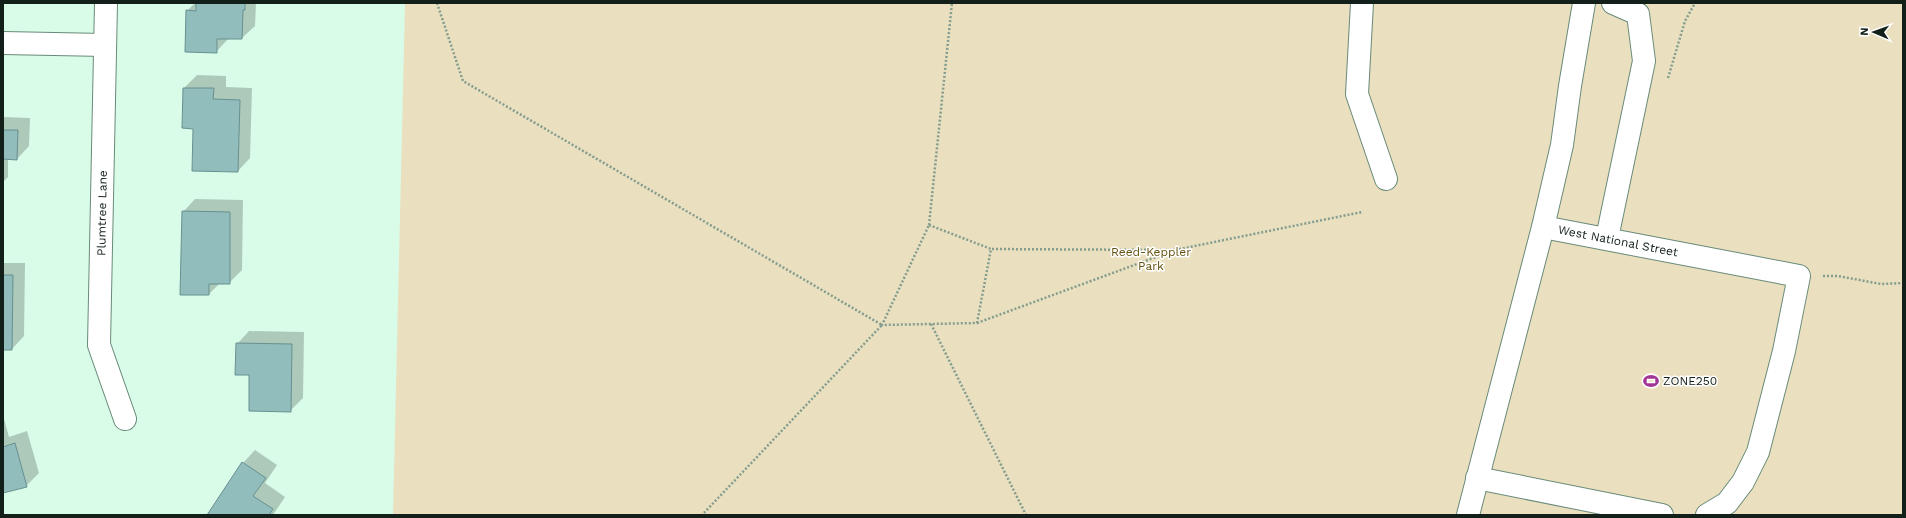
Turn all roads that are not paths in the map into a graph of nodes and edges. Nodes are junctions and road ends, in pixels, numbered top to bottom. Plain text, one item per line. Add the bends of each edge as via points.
1 (106, 3) edge
2 (1362, 3) edge
3 (1584, 3) edge
4 (1613, 3) edge
5 (3, 44) edge
6 (105, 45) junction
7 (1386, 179) dead end
8 (1543, 227) junction
9 (1607, 238) junction
10 (125, 419) dead end
11 (1477, 478) junction
12 (1468, 515) edge
13 (1662, 515) edge
14 (1707, 515) edge

1 - 6 street, Plumtree Lane
2 - 7 street via 1357,94
3 - 8 street, West National Street via 1562,145
4 - 9 street via 1638,14 1644,61
5 - 6 street
6 - 10 street, Plumtree Lane via 100,345
8 - 9 street, West National Street
8 - 11 street
9 - 14 street, West National Street via 1799,276 1784,351 1758,452 1743,482 1727,503
11 - 12 street
11 - 13 street

